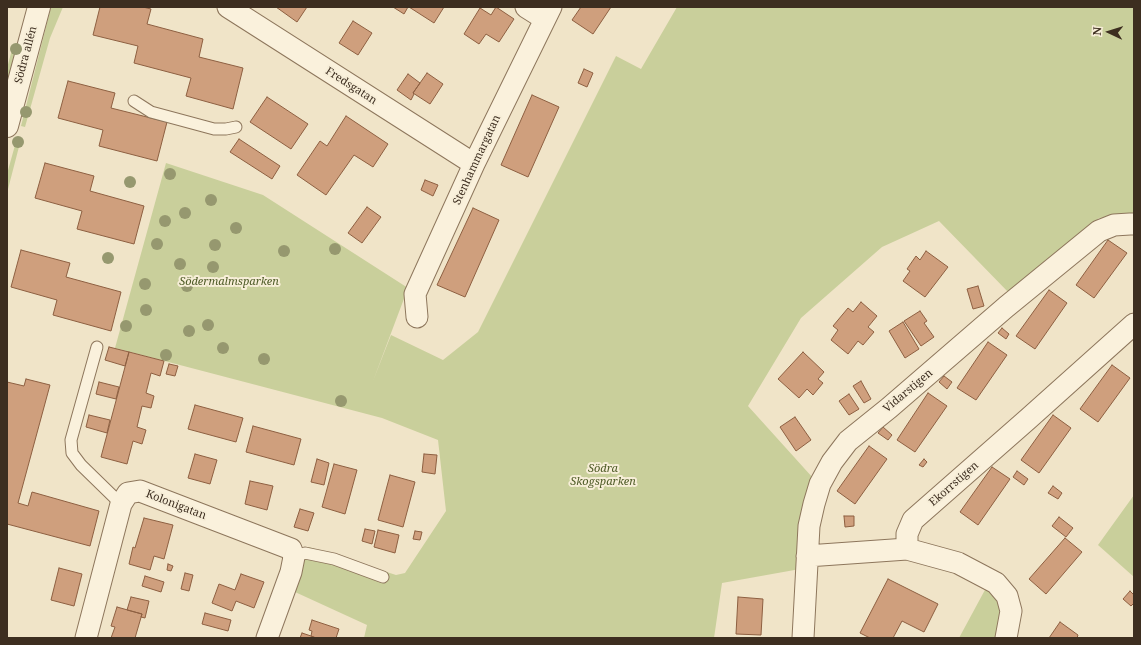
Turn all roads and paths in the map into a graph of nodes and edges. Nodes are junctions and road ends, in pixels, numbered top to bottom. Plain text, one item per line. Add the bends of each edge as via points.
1 (39, 7) edge
2 (228, 7) edge
3 (526, 7) edge
4 (548, 13) edge
5 (134, 101) dead end
6 (7, 126) edge
7 (236, 127) dead end
8 (474, 164) junction
9 (1134, 224) edge
10 (417, 317) dead end
11 (1134, 324) edge
12 (97, 347) dead end
13 (121, 504) junction
14 (907, 550) junction
15 (807, 556) junction
16 (294, 557) junction
17 (383, 577) dead end
18 (86, 638) edge
19 (267, 638) edge
20 (803, 638) edge
21 (1006, 638) edge

1 - 6 street, Södra allén
2 - 8 street, Fredsgatan
3 - 4 street
4 - 8 street, Stenhammargatan
5 - 7 lane via 151,112 214,129
8 - 10 street, Stenhammargatan via 415,294
9 - 15 street, Vidarstigen via 1114,225 1099,231 848,441 820,484 810,526
11 - 14 street, Ekorrstigen via 913,520 907,534
12 - 13 lane via 71,440 72,453 80,465
13 - 16 street, Kolonigatan via 128,493 140,490 291,549
13 - 18 street
14 - 15 street
14 - 21 street via 958,563 996,583 1007,596 1011,611
15 - 20 street, Vidarstigen
16 - 17 lane via 304,553 334,559
16 - 19 street

